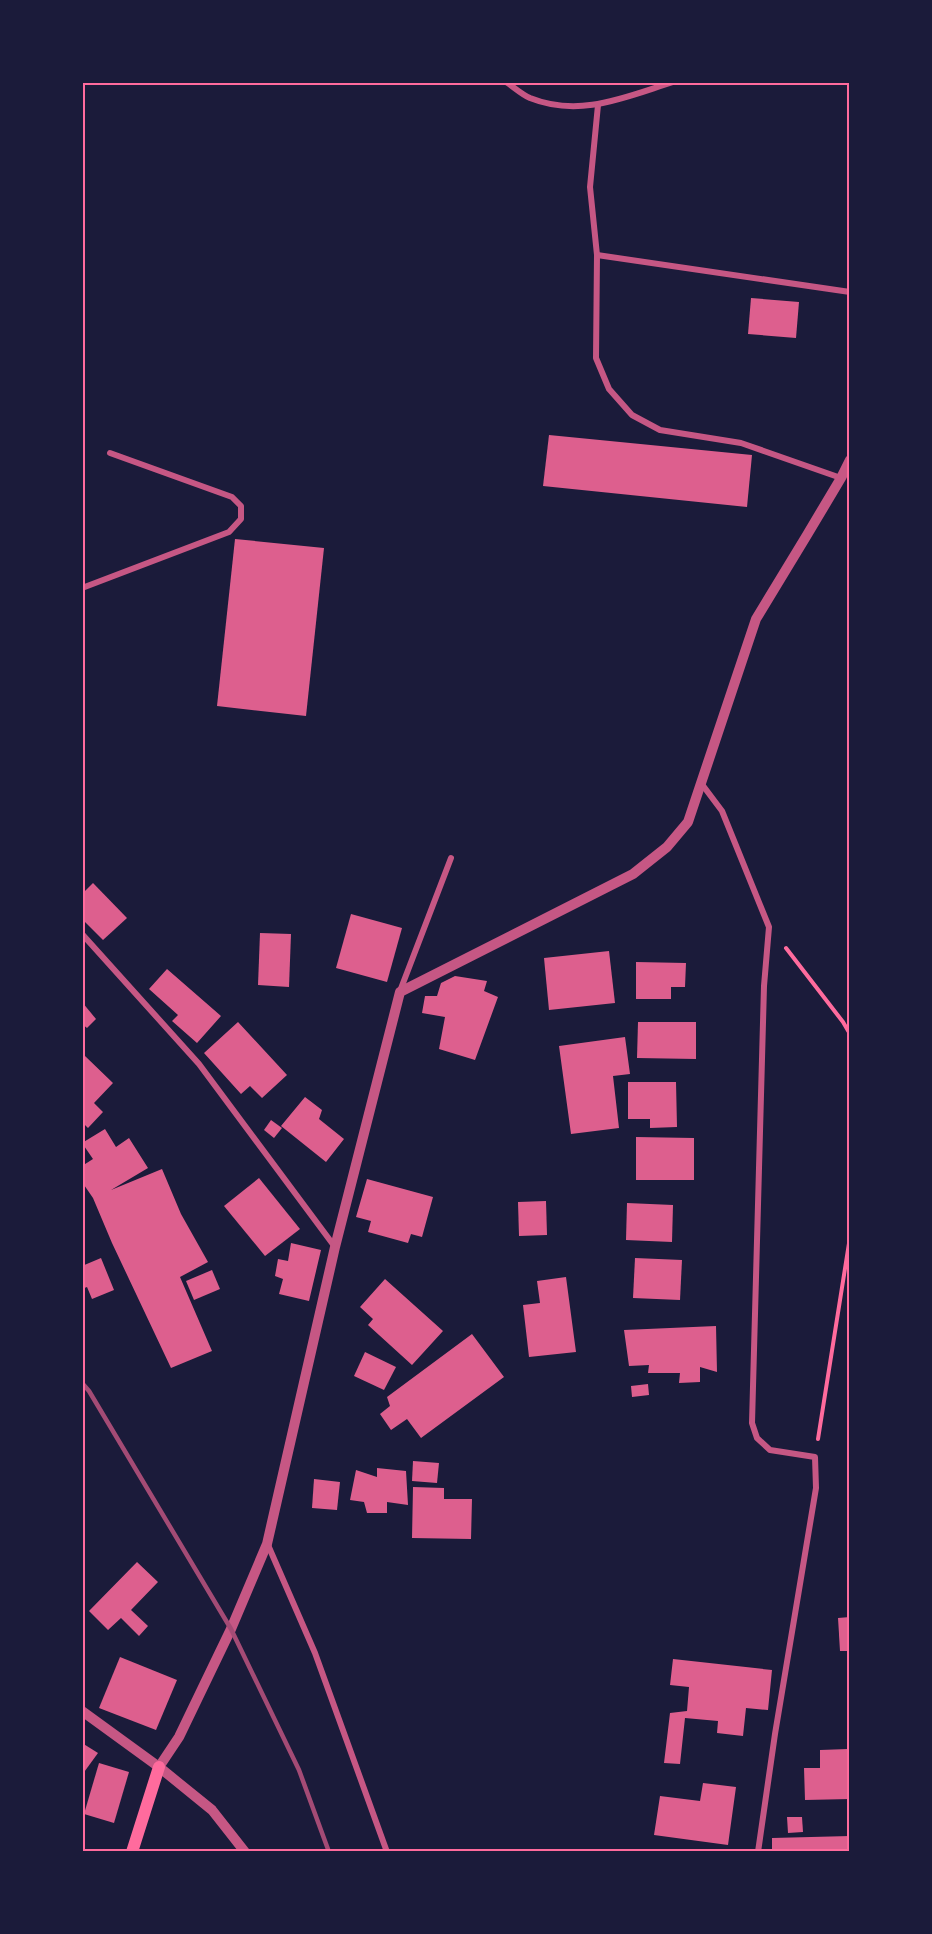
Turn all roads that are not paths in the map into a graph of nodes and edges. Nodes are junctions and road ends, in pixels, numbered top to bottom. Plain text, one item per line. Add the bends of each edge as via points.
1 (506, 82) edge
2 (673, 82) edge
3 (598, 105) junction
4 (597, 255) junction
5 (849, 292) edge
6 (110, 453) dead end
7 (849, 460) edge
8 (841, 478) junction
9 (82, 588) edge
10 (701, 783) junction
11 (451, 858) dead end
12 (82, 934) edge
13 (400, 992) junction
14 (335, 1247) junction
15 (267, 1544) junction
16 (82, 1711) edge
17 (159, 1767) junction
18 (132, 1851) edge
19 (245, 1851) edge
20 (387, 1851) edge
21 (758, 1851) edge

1 - 3 street via 528,97 564,107
2 - 3 street
3 - 4 street via 590,187
4 - 5 street
4 - 8 street via 596,358 609,390 632,415 660,430 741,443
6 - 9 street via 232,497 241,506 241,519 229,532
7 - 8 street
8 - 10 street via 756,619
10 - 13 street via 688,822 667,847 633,874
10 - 21 street via 722,811 769,927 752,1423 757,1438 770,1450 815,1457 816,1488
11 - 13 street
12 - 14 street via 199,1064
13 - 14 street
14 - 15 street
15 - 17 street via 179,1737
15 - 20 street via 315,1653
16 - 17 street
17 - 18 main road
17 - 19 street via 212,1810

